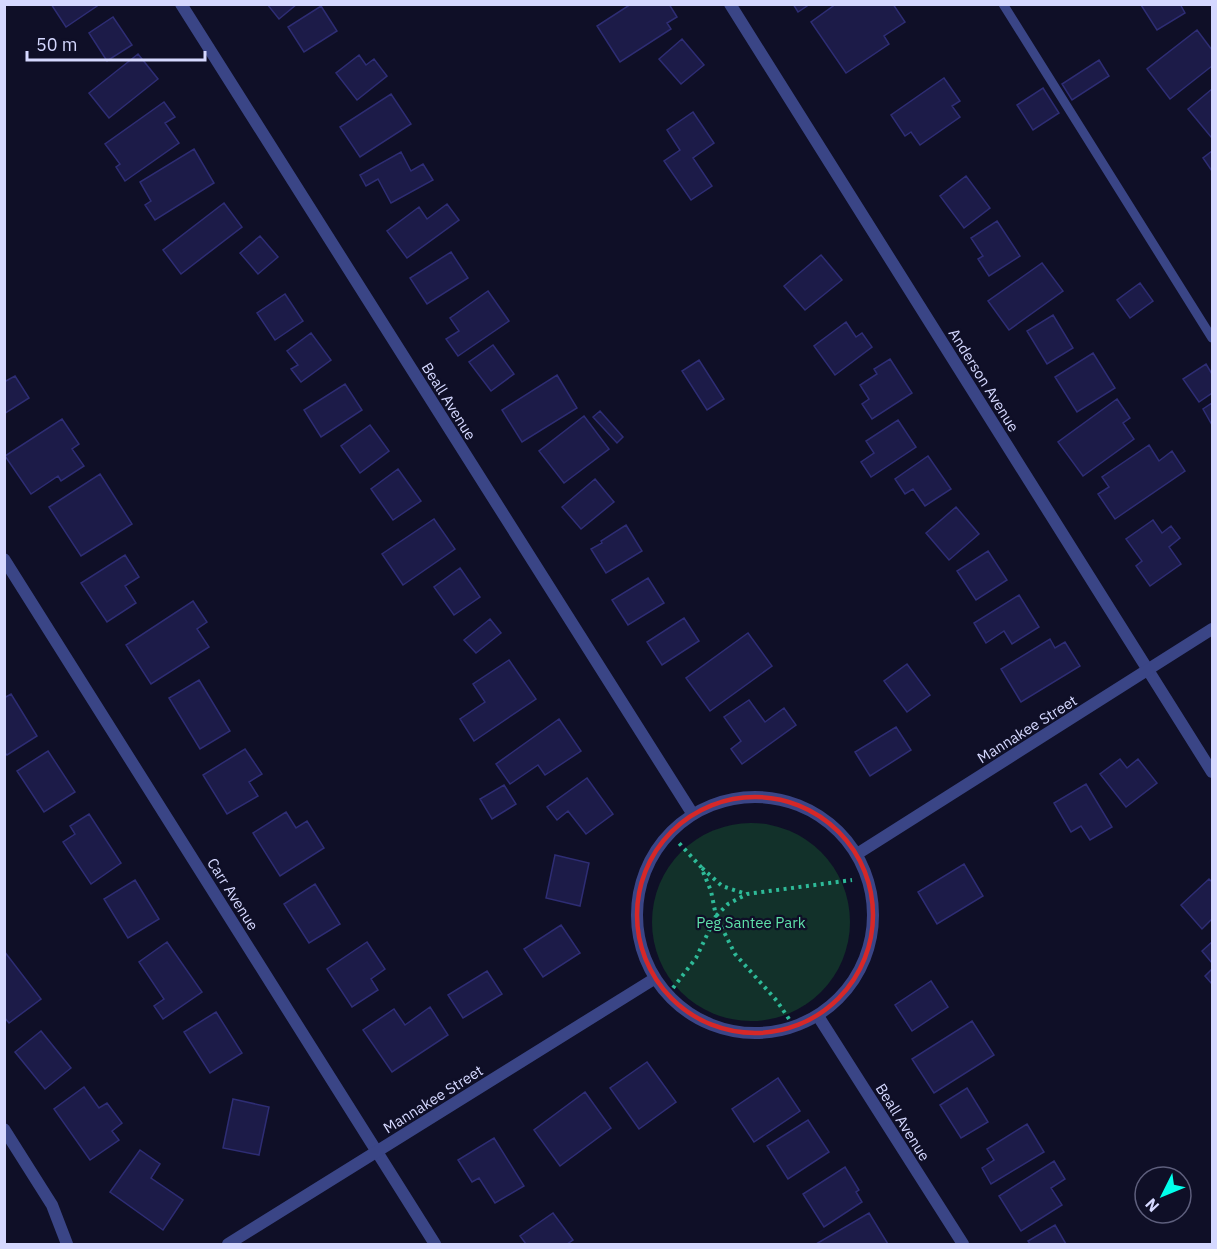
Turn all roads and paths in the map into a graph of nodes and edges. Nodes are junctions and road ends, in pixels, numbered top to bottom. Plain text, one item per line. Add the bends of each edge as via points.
1 (181, 4) edge
2 (730, 4) edge
3 (1003, 4) edge
4 (1212, 338) edge
5 (4, 559) edge
6 (1212, 629) edge
7 (1148, 670) junction
8 (1212, 772) edge
9 (692, 813) junction
10 (679, 843) dead end
11 (856, 854) junction
12 (701, 867) junction
13 (852, 879) dead end
14 (747, 894) junction
15 (716, 916) junction
16 (654, 979) junction
17 (673, 988) dead end
18 (818, 1016) junction
19 (789, 1019) dead end
20 (4, 1129) edge
21 (377, 1152) junction
22 (67, 1245) edge
23 (228, 1245) edge
24 (435, 1245) edge
25 (963, 1245) edge

1 - 9 street, Beall Avenue
2 - 7 street, Anderson Avenue
3 - 4 lane
5 - 21 street, Carr Avenue
6 - 7 street, Mannakee Street
7 - 8 street, Anderson Avenue
7 - 11 street, Mannakee Street
9 - 11 street via 727,799 764,796 800,805 832,825
9 - 16 street via 664,838 644,870 636,906 639,944
10 - 12 path
11 - 18 street via 870,888 873,925 865,960 846,992
12 - 14 path via 722,886
12 - 15 path
13 - 14 path
14 - 15 path
15 - 17 path via 696,958
15 - 19 path via 735,954
16 - 18 street via 679,1006 711,1026 747,1034 784,1030
16 - 21 street, Mannakee Street
18 - 25 street, Beall Avenue
20 - 22 street via 52,1205
21 - 23 street, Mannakee Street
21 - 24 street, Carr Avenue

